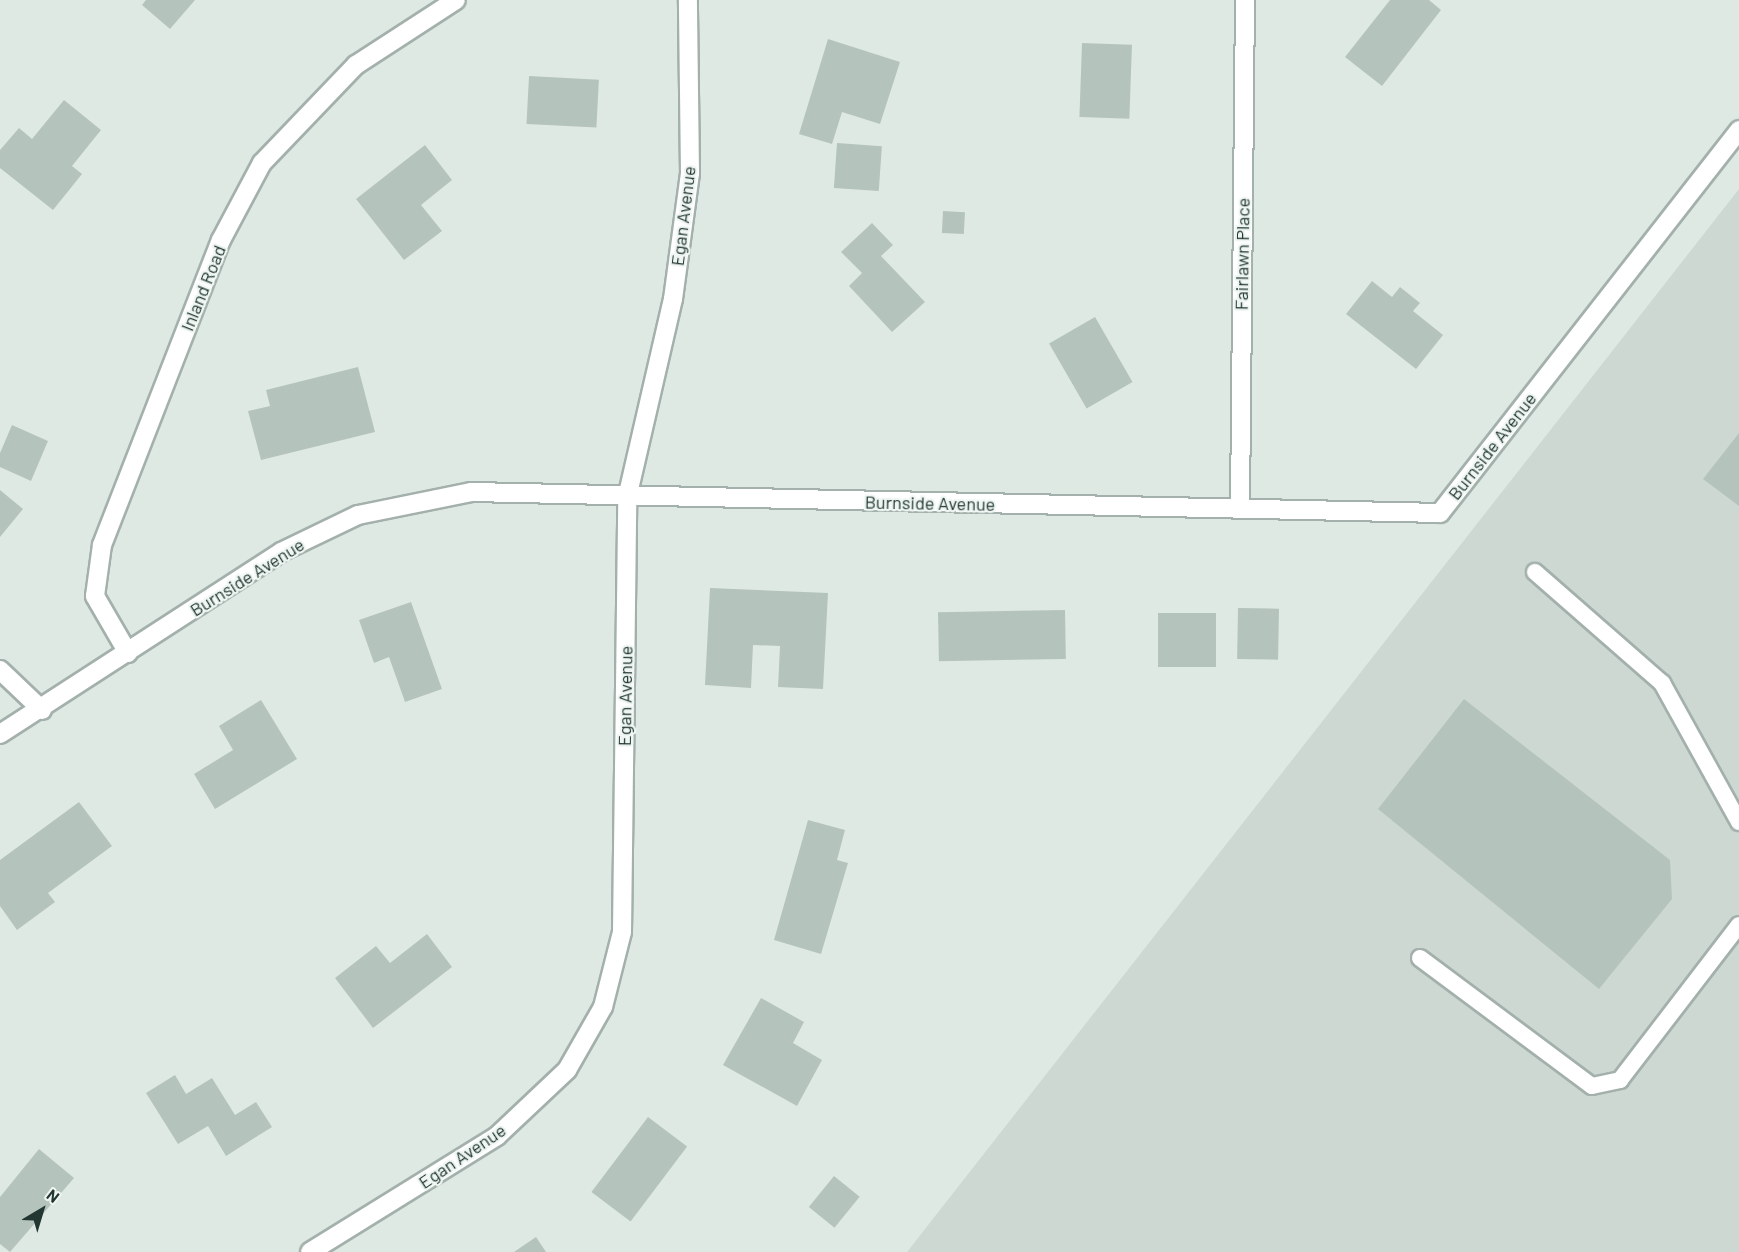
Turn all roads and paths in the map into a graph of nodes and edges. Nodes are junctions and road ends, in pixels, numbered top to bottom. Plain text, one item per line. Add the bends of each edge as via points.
1 (456, 0) edge
2 (688, 0) edge
3 (1245, 0) edge
4 (1739, 130) edge
5 (627, 498) junction
6 (1239, 508) junction
7 (1535, 572) dead end
8 (128, 653) junction
9 (0, 670) edge
10 (42, 710) junction
11 (0, 734) edge
12 (1739, 822) edge
13 (1739, 925) edge
14 (1420, 958) dead end
15 (310, 1252) edge

1 - 8 street, Inland Road via 356,65 262,164 221,240 102,545 95,596
2 - 5 street, Egan Avenue via 690,173 673,299
3 - 6 street, Fairlawn Place
4 - 6 street, Burnside Avenue via 1440,513
5 - 6 street, Burnside Avenue
5 - 8 street, Burnside Avenue via 471,492 358,515 281,552
5 - 15 street, Egan Avenue via 622,932 603,1007 567,1070 497,1136
7 - 12 lane via 1662,683
8 - 10 street, Burnside Avenue
9 - 10 street
10 - 11 street, Burnside Avenue
13 - 14 lane via 1620,1080 1592,1086

